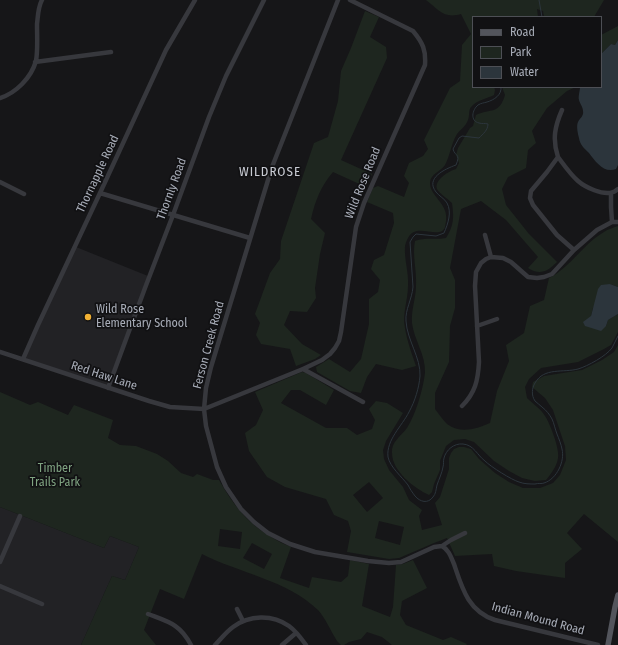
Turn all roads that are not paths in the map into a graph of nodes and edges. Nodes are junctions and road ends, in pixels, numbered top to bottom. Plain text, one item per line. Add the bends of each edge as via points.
1 (42, 0) edge
2 (194, 0) edge
3 (264, 0) edge
4 (338, 0) edge
5 (350, 0) edge
6 (112, 52) dead end
7 (36, 62) junction
8 (0, 98) edge
9 (562, 110) dead end
10 (558, 156) junction
11 (0, 182) edge
12 (618, 189) edge
13 (100, 193) junction
14 (611, 193) junction
15 (24, 194) dead end
16 (173, 215) junction
17 (612, 222) junction
18 (618, 222) edge
19 (485, 235) dead end
20 (250, 238) junction
21 (574, 250) junction
22 (491, 257) junction
23 (497, 319) dead end
24 (477, 326) junction
25 (0, 352) edge
26 (23, 359) junction
27 (303, 369) junction
28 (108, 388) junction
29 (363, 402) dead end
30 (462, 406) dead end
31 (204, 409) junction
32 (20, 516) dead end
33 (465, 533) dead end
34 (442, 546) junction
35 (0, 562) edge
36 (0, 586) edge
37 (618, 595) edge
38 (42, 604) dead end
39 (237, 609) dead end
40 (148, 614) dead end
41 (242, 621) junction
42 (296, 633) junction
43 (191, 645) edge
44 (215, 645) edge
45 (282, 645) edge
46 (306, 645) edge
47 (598, 645) edge
48 (608, 645) edge

1 - 7 street via 38,16
2 - 13 street, Thornapple Road via 166,50
3 - 16 street, Thornly Road via 226,76
4 - 20 street, Ferson Creek Road via 272,167
5 - 27 street, Wild Rose Road via 413,32 423,46 425,65 364,203 356,227 339,341 330,354
6 - 7 street
7 - 8 street via 20,87
9 - 10 street via 554,132
10 - 14 street via 579,182 600,192
10 - 21 street via 531,192 530,198 557,234
11 - 15 street
12 - 14 street
13 - 16 street
13 - 26 street, Thornapple Road
14 - 17 street
16 - 20 street
16 - 28 street, Thornly Road
17 - 18 street
17 - 21 street via 597,230
19 - 22 street
20 - 31 street, Ferson Creek Road via 211,367
21 - 22 street via 552,274 537,278 528,276 503,258
22 - 24 street via 481,263 476,272
23 - 24 street
24 - 30 street via 477,381 471,396
25 - 26 street, Red Haw Lane
26 - 28 street, Red Haw Lane
27 - 29 street
27 - 31 street, Wild Rose Road
28 - 31 street, Red Haw Lane via 170,407
31 - 34 street, Ferson Creek Road via 209,441 226,487 247,516 278,539 314,552 389,563 401,562
32 - 35 street
33 - 34 street, Ferson Creek Road
34 - 47 street, Indian Mound Road via 449,552 466,595 484,615 495,620
36 - 38 street
37 - 48 main road
39 - 41 street
40 - 43 street via 175,625 186,635
41 - 42 street via 272,618 289,626
41 - 44 street
42 - 45 street
42 - 46 street

